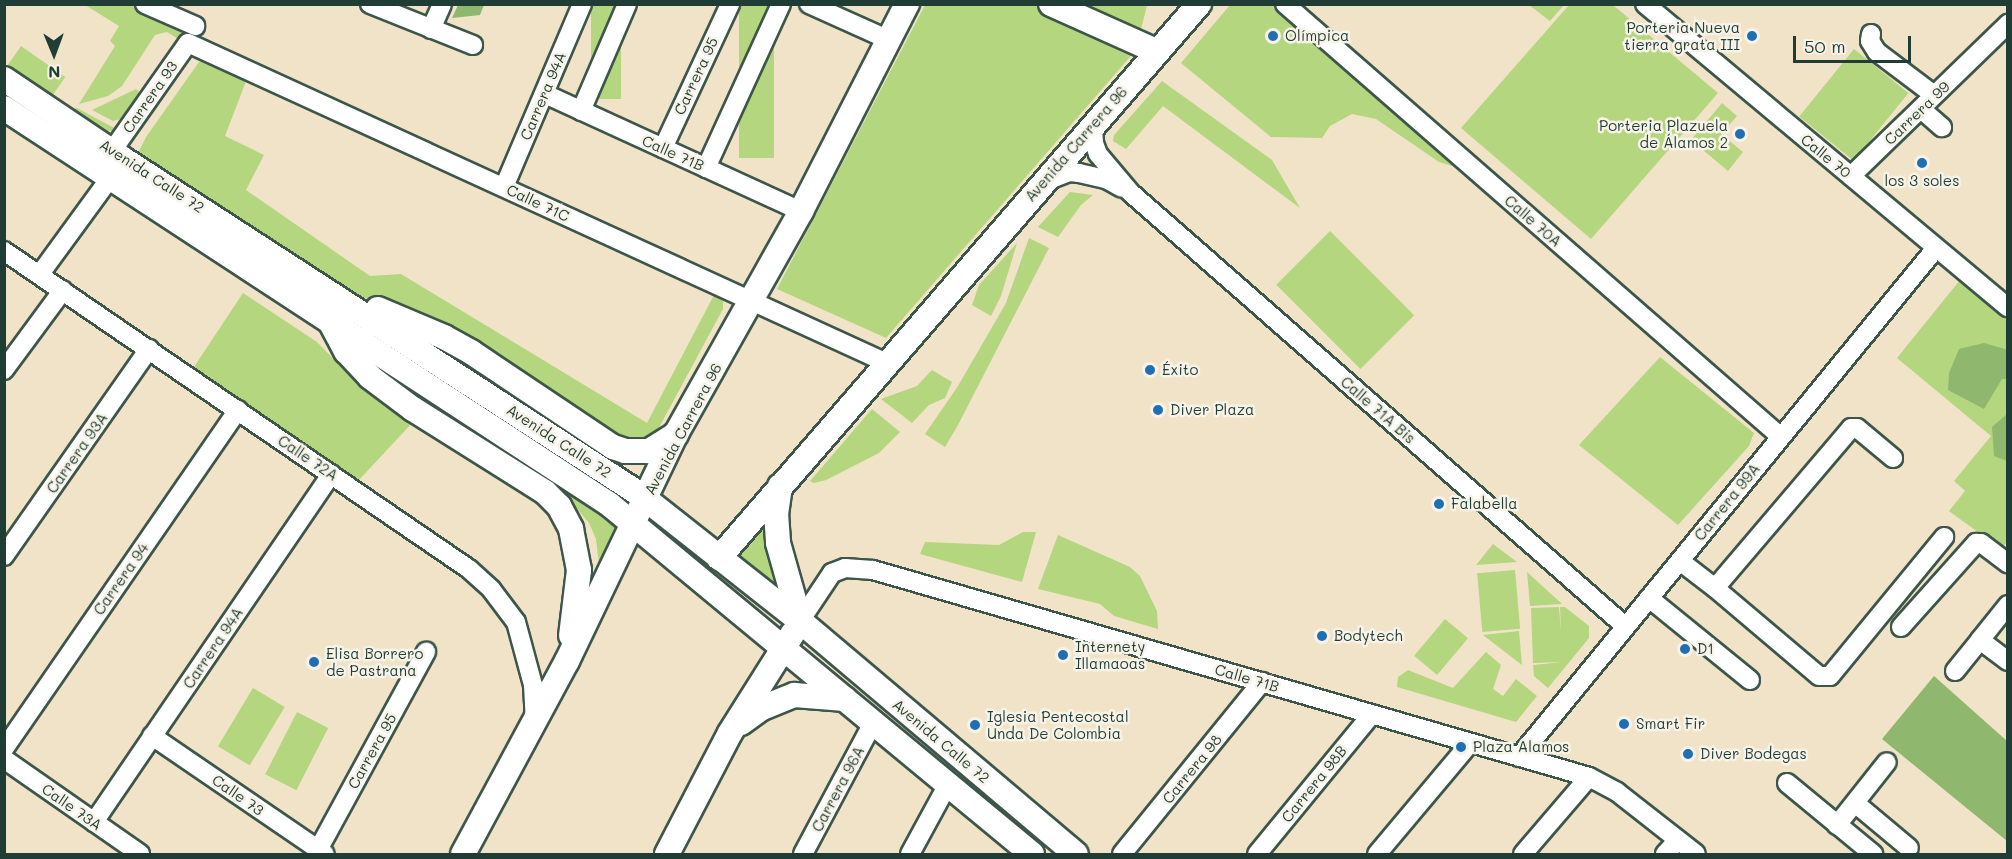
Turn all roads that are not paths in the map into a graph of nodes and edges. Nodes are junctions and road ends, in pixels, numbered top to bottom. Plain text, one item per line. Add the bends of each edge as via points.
1 (145, 4) edge
2 (370, 4) edge
3 (441, 4) edge
4 (582, 4) edge
5 (627, 4) edge
6 (730, 4) edge
7 (781, 4) edge
8 (809, 4) edge
9 (907, 4) edge
10 (1051, 4) edge
11 (1199, 4) edge
12 (1285, 4) edge
13 (1645, 4) edge
14 (2007, 24) edge
15 (431, 29) junction
16 (1870, 34) dead end
17 (192, 35) junction
18 (889, 40) junction
19 (473, 45) dead end
20 (1156, 51) junction
21 (4, 79) edge
22 (545, 94) junction
23 (1934, 95) junction
24 (4, 108) edge
25 (1921, 109) junction
26 (581, 111) junction
27 (1092, 125) junction
28 (1942, 127) dead end
29 (663, 148) junction
30 (112, 151) junction
31 (706, 168) junction
32 (1851, 176) junction
33 (110, 178) junction
34 (1043, 182) junction
35 (504, 187) junction
36 (1131, 193) junction
37 (801, 211) junction
38 (1936, 248) junction
39 (4, 250) edge
40 (40, 274) junction
41 (324, 287) junction
42 (63, 290) junction
43 (753, 301) junction
44 (2007, 308) edge
45 (330, 321) junction
46 (149, 349) junction
47 (887, 363) junction
48 (4, 370) edge
49 (238, 410) junction
50 (676, 434) junction
51 (1781, 437) junction
52 (1893, 458) dead end
53 (331, 474) junction
54 (780, 486) junction
55 (646, 498) junction
56 (634, 523) junction
57 (1944, 537) dead end
58 (4, 556) edge
59 (718, 558) junction
60 (1680, 561) junction
61 (2007, 563) edge
62 (1715, 588) junction
63 (1649, 598) junction
64 (2007, 605) edge
65 (800, 621) junction
66 (1626, 627) junction
67 (1901, 627) dead end
68 (1980, 640) junction
69 (784, 647) junction
70 (426, 652) dead end
71 (2007, 661) edge
72 (567, 662) junction
73 (1955, 671) dead end
74 (1750, 680) dead end
75 (1262, 682) junction
76 (845, 699) junction
77 (1372, 714) junction
78 (535, 721) junction
79 (873, 723) junction
80 (730, 733) junction
81 (152, 736) junction
82 (1470, 742) junction
83 (4, 749) edge
84 (1519, 757) junction
85 (4, 759) edge
86 (1887, 762) dead end
87 (1589, 777) junction
88 (1787, 783) dead end
89 (948, 784) junction
90 (1855, 803) junction
91 (94, 822) junction
92 (1837, 825) junction
93 (1678, 840) junction
94 (321, 852) edge
95 (1910, 852) edge
96 (1032, 854) edge
97 (140, 855) edge
98 (463, 855) edge
99 (667, 855) edge
100 (803, 855) edge
101 (910, 855) edge
102 (1076, 855) edge
103 (1122, 855) edge
104 (1257, 855) edge
105 (1377, 855) edge
106 (1523, 855) edge
107 (1665, 855) edge
108 (1696, 855) edge
109 (1873, 855) edge

1 - 17 street, Calle 71C
2 - 15 street
3 - 15 street
4 - 22 street, Carrera 94A
5 - 26 street
6 - 29 street, Carrera 95
7 - 31 street
8 - 18 street
9 - 18 main road, Avenida Carrera 96
10 - 20 main road
11 - 20 main road, Avenida Carrera 96
12 - 51 street, Calle 70A
13 - 32 street, Calle 70
14 - 23 street, Carrera 99
15 - 19 street
16 - 23 street via 1877,52
17 - 30 street, Carrera 93
17 - 35 street, Calle 71C
18 - 37 main road, Avenida Carrera 96
20 - 27 main road, Avenida Carrera 96
21 - 30 main road, Avenida Calle 72
22 - 26 street, Calle 71B
22 - 35 street, Carrera 94A
23 - 25 street, Carrera 99
24 - 33 main road, Avenida Calle 72
25 - 28 street
25 - 32 street, Carrera 99
26 - 29 street, Calle 71B
27 - 34 main road, Avenida Carrera 96
27 - 36 street, Calle 71A Bis via 1098,154
29 - 31 street, Calle 71B
30 - 41 main road, Avenida Calle 72
31 - 37 street, Calle 71B
32 - 38 street, Calle 70
33 - 40 street
33 - 45 main road, Avenida Calle 72
34 - 36 street, Calle 71A Bis via 1070,172 1079,173 1106,179
34 - 47 main road, Avenida Carrera 96
35 - 43 street, Calle 71C via 662,266
36 - 66 street, Calle 71A Bis
37 - 43 main road, Avenida Carrera 96
38 - 44 street, Calle 70
38 - 51 street, Carrera 99A
39 - 40 street, Calle 72A
40 - 42 street, Calle 72A
41 - 50 main road via 444,337 613,447 648,452
41 - 55 main road, Avenida Calle 72
42 - 46 street, Calle 72A
42 - 48 street
43 - 47 street, Calle 71C
43 - 50 main road, Avenida Carrera 96
45 - 56 main road, Avenida Calle 72
45 - 72 main road via 346,351 370,376 413,409 546,492 559,506 571,529 579,570
46 - 49 street, Calle 72A
46 - 58 street, Carrera 93A
47 - 54 main road, Avenida Carrera 96
49 - 53 street, Calle 72A
49 - 83 street, Carrera 94
50 - 55 main road, Avenida Carrera 96
51 - 60 street, Carrera 99A
52 - 62 street via 1857,428 1847,431
53 - 78 street, Calle 72A via 470,569 505,605 516,622 527,655
53 - 81 street, Carrera 94A
54 - 59 main road, Avenida Carrera 96
54 - 65 main road via 776,513 778,543
55 - 56 main road, Avenida Carrera 96
55 - 59 main road, Avenida Calle 72
56 - 69 main road, Avenida Calle 72
56 - 72 main road, Avenida Carrera 96
57 - 62 street via 1830,676 1819,676
59 - 65 main road, Avenida Calle 72
60 - 62 street
60 - 63 street, Carrera 99A
61 - 67 street via 1976,543
63 - 66 street, Carrera 99A
63 - 74 street
64 - 68 street
65 - 69 main road
65 - 75 street, Calle 71B via 831,573 845,568 873,570
65 - 102 main road, Avenida Calle 72
66 - 84 street, Carrera 99A
68 - 71 street
68 - 73 street
69 - 76 main road, Avenida Calle 72
69 - 80 main road
70 - 94 street, Carrera 95
72 - 78 main road, Avenida Carrera 96
75 - 77 street, Calle 71B
75 - 103 street, Carrera 98
76 - 79 main road, Avenida Calle 72
76 - 80 main road via 785,697 762,708
77 - 82 street, Calle 71B
77 - 104 street, Carrera 98B
78 - 98 main road, Avenida Carrera 96
79 - 89 main road, Avenida Calle 72
79 - 100 street, Carrera 96A
80 - 99 main road
81 - 91 street, Carrera 94A
81 - 94 street, Calle 73
82 - 84 street, Calle 71B
82 - 105 street
84 - 87 street, Calle 71B
85 - 91 street, Calle 73A
86 - 90 street
87 - 93 street, Calle 71B via 1617,792
87 - 106 street
88 - 92 street
89 - 96 main road, Avenida Calle 72
89 - 101 street
90 - 92 street
90 - 95 street
91 - 97 street, Calle 73A
92 - 109 street
93 - 107 street
93 - 108 street, Calle 71B

